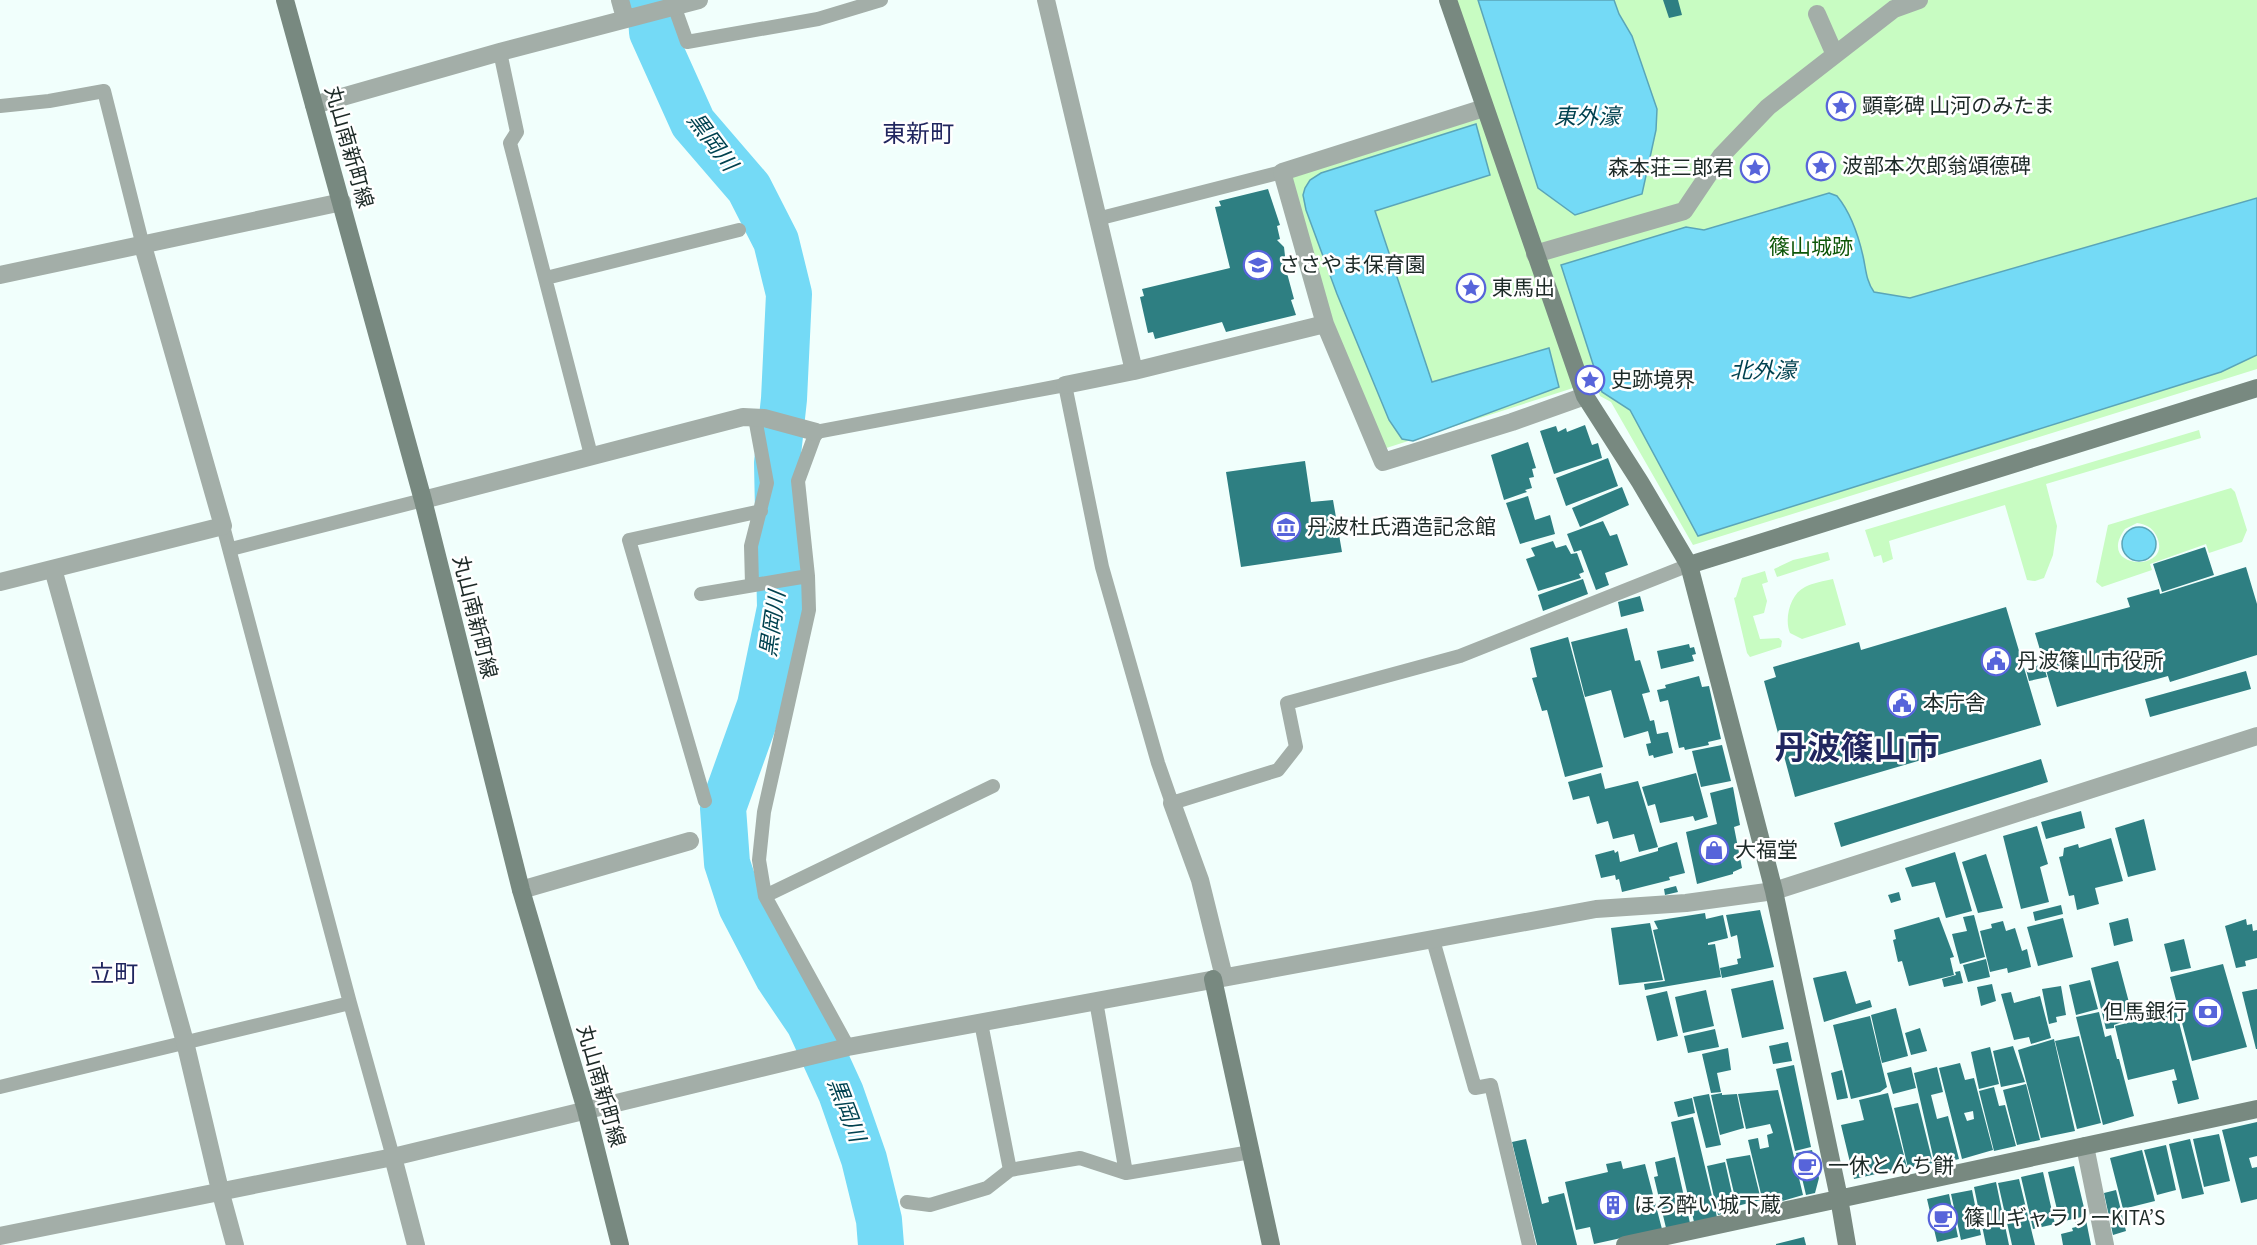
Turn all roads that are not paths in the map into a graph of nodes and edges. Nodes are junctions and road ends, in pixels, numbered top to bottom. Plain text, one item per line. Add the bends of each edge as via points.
1 (285, 0) edge
2 (620, 0) edge
3 (699, 0) edge
4 (881, 0) edge
5 (1046, 0) edge
6 (1448, 0) edge
7 (1919, 0) edge
8 (673, 4) edge
9 (1817, 14) dead end
10 (629, 18) junction
11 (500, 52) junction
12 (1835, 55) junction
13 (314, 105) junction
14 (0, 106) edge
15 (1484, 108) junction
16 (1282, 172) junction
17 (342, 202) junction
18 (1097, 219) junction
19 (739, 230) dead end
20 (143, 246) junction
21 (1535, 254) junction
22 (0, 274) edge
23 (546, 278) junction
24 (1325, 324) junction
25 (1134, 371) junction
26 (1065, 385) junction
27 (2257, 388) edge
28 (1585, 396) junction
29 (760, 418) junction
30 (816, 432) junction
31 (591, 455) junction
32 (423, 500) junction
33 (761, 511) junction
34 (223, 526) junction
35 (231, 549) junction
36 (1689, 565) junction
37 (53, 569) junction
38 (808, 576) junction
39 (0, 582) edge
40 (752, 584) junction
41 (702, 594) dead end
42 (2257, 736) edge
43 (993, 786) dead end
44 (705, 801) dead end
45 (1172, 803) junction
46 (690, 841) dead end
47 (521, 890) junction
48 (1774, 891) junction
49 (765, 896) junction
50 (1433, 940) junction
51 (1218, 978) junction
52 (1096, 1001) junction
53 (350, 1003) junction
54 (981, 1023) junction
55 (186, 1042) junction
56 (848, 1047) junction
57 (0, 1087) edge
58 (2257, 1109) edge
59 (586, 1110) junction
60 (2085, 1146) junction
61 (1251, 1152) junction
62 (393, 1157) junction
63 (1011, 1170) junction
64 (1126, 1173) junction
65 (220, 1190) junction
66 (1839, 1198) junction
67 (907, 1202) dead end
68 (0, 1236) edge
69 (236, 1245) edge
70 (416, 1245) edge
71 (620, 1245) edge
72 (1271, 1245) edge
73 (1529, 1245) edge
74 (1625, 1245) edge
75 (1847, 1245) edge
76 (2105, 1245) edge

1 - 13 street, 丸山南新町線
2 - 10 street
3 - 8 street
4 - 8 lane via 818,19 687,42
5 - 18 street
6 - 15 street
7 - 12 street via 1894,9
8 - 10 street
9 - 12 street
10 - 11 street
11 - 13 street
11 - 23 lane via 517,132 510,143
12 - 21 street via 1768,107 1721,156 1684,211
13 - 17 street, 丸山南新町線
14 - 20 lane via 104,91
15 - 16 street
15 - 21 street
16 - 18 lane
16 - 24 street
17 - 20 street
17 - 32 street, 丸山南新町線
18 - 25 street
19 - 23 lane
20 - 22 street
20 - 34 street
21 - 28 street
23 - 31 lane
24 - 25 street
24 - 28 street via 1383,462
25 - 26 street
26 - 30 lane
26 - 45 lane via 1102,567
27 - 36 street
28 - 36 street
29 - 30 street
29 - 31 street via 743,417
29 - 33 lane via 766,483
30 - 38 lane via 798,481
31 - 32 street
32 - 35 lane
32 - 47 street, 丸山南新町線
33 - 40 lane via 751,546
33 - 44 lane via 629,540
34 - 35 lane
34 - 37 street
35 - 53 lane
36 - 45 lane via 1460,656 1287,703 1296,747 1278,770
36 - 48 street
37 - 39 street
37 - 55 street
38 - 40 lane
38 - 49 lane via 809,610 764,812 759,861
40 - 41 lane
42 - 48 street
43 - 49 lane
45 - 51 street via 1200,880
46 - 47 street
47 - 59 street, 丸山南新町線
48 - 50 street via 1686,903 1596,909
48 - 66 street
49 - 56 lane
50 - 51 street
50 - 73 lane via 1475,1088 1491,1085
51 - 52 street
51 - 61 street
52 - 54 street
52 - 64 lane
53 - 55 lane
53 - 62 lane
54 - 56 street
54 - 63 lane
55 - 57 lane
55 - 65 street
56 - 59 street
58 - 60 street
59 - 62 street
59 - 71 street, 丸山南新町線
60 - 66 street
60 - 76 street
61 - 64 lane
61 - 72 street
62 - 65 street
62 - 70 street
63 - 64 lane via 1080,1158
63 - 67 lane via 987,1188 930,1205
65 - 68 street
65 - 69 street
66 - 74 street
66 - 75 street

